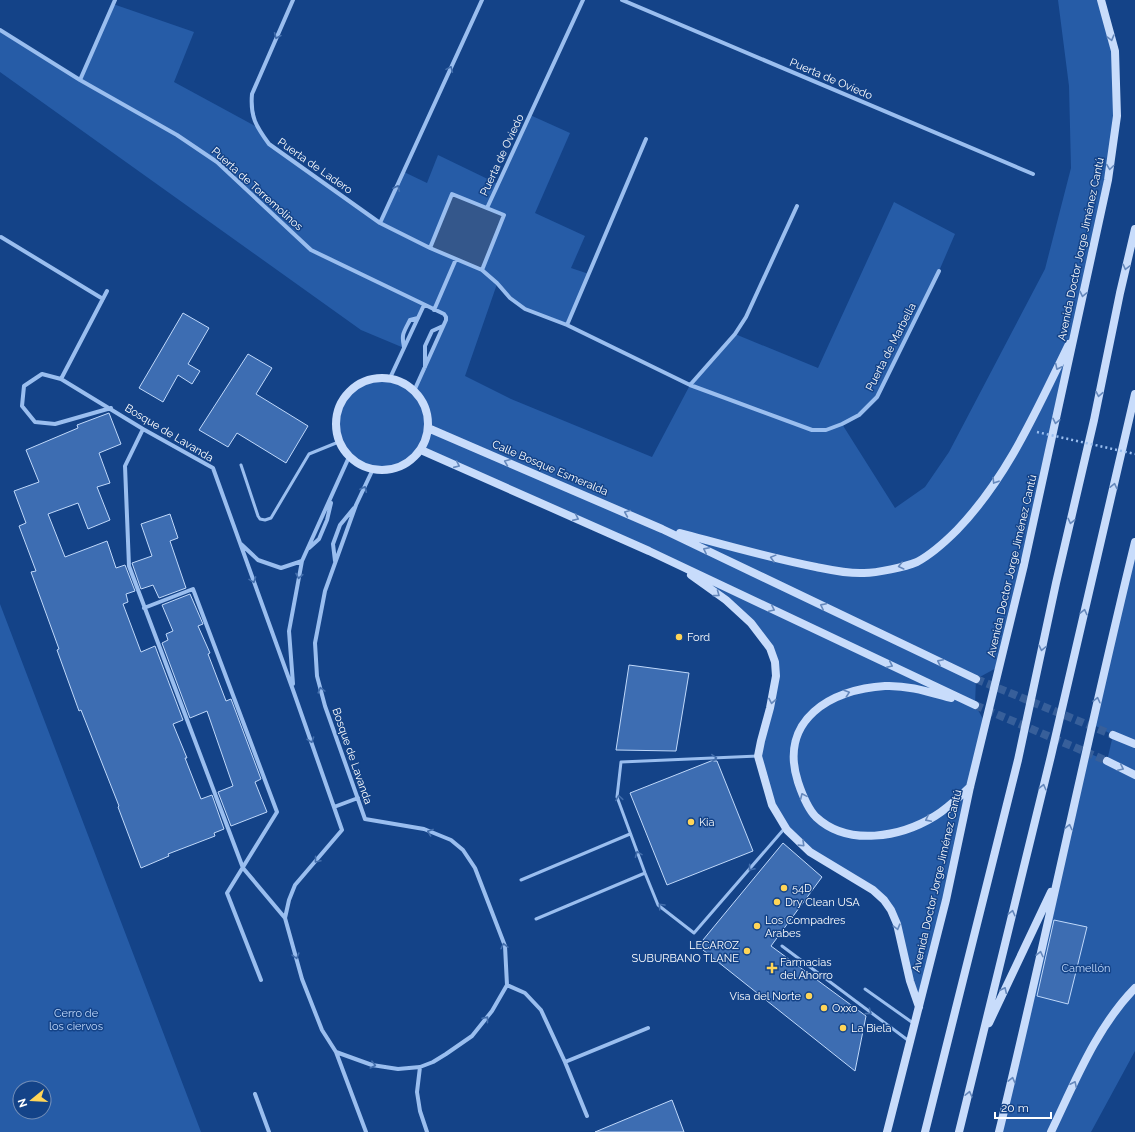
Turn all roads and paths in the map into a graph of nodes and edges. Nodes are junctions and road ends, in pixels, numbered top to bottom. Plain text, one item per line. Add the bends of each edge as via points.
1 (115, 0) edge
2 (292, 0) edge
3 (482, 0) edge
4 (584, 0) edge
5 (622, 0) edge
6 (1102, 0) edge
7 (0, 30) edge
8 (80, 80) junction
9 (646, 139) dead end
10 (1033, 174) dead end
11 (797, 206) dead end
12 (487, 208) junction
13 (380, 223) junction
14 (1135, 229) edge
15 (1, 237) dead end
16 (430, 248) junction
17 (456, 259) junction
18 (482, 270) junction
19 (939, 271) dead end
20 (107, 291) dead end
21 (104, 299) junction
22 (424, 305) junction
23 (434, 310) junction
24 (567, 325) junction
25 (443, 326) junction
26 (1075, 332) junction
27 (425, 368) junction
28 (62, 378) junction
29 (390, 378) junction
30 (690, 385) junction
31 (414, 390) junction
32 (1135, 394) edge
33 (111, 408) junction
34 (428, 428) junction
35 (143, 429) junction
36 (1037, 432) dead end
37 (341, 441) junction
38 (421, 450) junction
39 (1135, 454) edge
40 (349, 457) junction
41 (241, 465) dead end
42 (373, 469) junction
43 (356, 506) junction
44 (662, 529) junction
45 (1135, 542) edge
46 (239, 543) junction
47 (648, 551) junction
48 (302, 561) junction
49 (335, 564) junction
50 (144, 608) junction
51 (976, 679) tunnel mouth
52 (293, 690) junction
53 (1113, 735) tunnel mouth
54 (1135, 744) edge
55 (758, 756) junction
56 (1107, 762) tunnel mouth
57 (1135, 775) edge
58 (970, 787) junction
59 (358, 798) junction
60 (334, 807) junction
61 (785, 828) junction
62 (630, 834) junction
63 (243, 868) junction
64 (645, 874) junction
65 (1058, 877) junction
66 (521, 880) dead end
67 (285, 918) junction
68 (536, 919) dead end
69 (782, 946) dead end
70 (261, 980) dead end
71 (507, 985) junction
72 (1135, 988) edge
73 (865, 989) dead end
74 (919, 1007) junction
75 (915, 1024) junction
76 (648, 1028) dead end
77 (982, 1038) junction
78 (910, 1042) junction
79 (336, 1052) junction
80 (565, 1062) junction
81 (420, 1067) junction
82 (255, 1094) dead end
83 (587, 1116) dead end
84 (269, 1132) edge
85 (366, 1132) edge
86 (427, 1132) edge
87 (887, 1132) edge
88 (925, 1132) edge
89 (959, 1132) edge
90 (999, 1132) edge
91 (1051, 1132) edge

1 - 8 street
2 -> 13 street, Puerta de Ladero via 252,94 251,108 257,127 269,144
13 -> 3 street
4 - 12 street, Puerta de Oviedo
5 - 10 street, Puerta de Oviedo
6 -> 26 main road, Avenida Doctor Jorge Jiménez Cantú via 1115,51 1117,116 1108,180
7 - 8 street, Puerta de Torremolinos
8 - 22 street, Puerta de Torremolinos via 177,135 216,162 311,250
9 - 24 street
11 - 30 street via 746,317 735,334
12 - 16 street via 452,194
12 - 18 street via 504,215
13 - 16 street, Puerta de Ladero
14 -> 88 main road via 1018,760
15 - 21 street
16 - 17 street, Puerta de Ladero
17 - 18 street, Puerta de Marbella
17 - 23 street
18 - 24 street, Puerta de Marbella via 525,309
19 - 30 street, Puerta de Marbella via 877,397 859,414 842,424 826,430 812,430
20 - 21 street
21 - 28 street
22 - 23 street, Puerta de Torremolinos
22 - 29 street
23 - 25 street via 446,317
24 - 30 street, Puerta de Marbella
25 - 27 street
25 - 27 street via 432,331 425,346
26 -> 44 main road via 1023,438 984,499 949,538 917,562 865,573 849,573 791,562
26 -> 58 main road, Avenida Doctor Jorge Jiménez Cantú via 1024,565
27 - 31 street
28 - 33 street, Bosque de Lavanda
28 - 33 street, Bosque de Lavanda via 42,374 24,386 22,406 35,422 55,424
29 - 31 main road via 403,382
29 - 37 main road via 368,380 350,391 341,404 337,418
31 - 34 main road via 423,401 428,414
77 -> 32 main road
33 - 35 street, Bosque de Lavanda
34 - 38 main road
44 -> 34 main road, Calle Bosque Esmeralda
35 - 46 street, Bosque de Lavanda via 213,468
35 - 50 street via 125,466 129,566
36 - 39 path, bridge
37 - 40 main road
37 - 41 lane via 309,454 268,520 260,519 258,516
38 - 42 main road via 404,465 389,470
38 -> 47 main road
40 - 42 main road
40 - 48 street, Bosque de Lavanda
43 -> 42 street, Bosque de Lavanda
43 - 49 street, Bosque de Lavanda
43 - 49 street, Bosque de Lavanda via 340,525 334,544
51 -> 44 main road
65 -> 45 main road
46 - 48 street, Bosque de Lavanda via 258,560 281,568
46 -> 52 street, Bosque de Lavanda
47 -> 55 main road via 698,580 726,600 751,623 770,648 776,676
47 - 58 main road via 971,703 911,688 886,686 856,690 837,696 810,714 801,727 793,759 806,803 816,816 829,826 842,832 865,836 893,833 935,816 949,807
48 -> 52 street, Bosque de Lavanda via 289,631
59 -> 49 street, Bosque de Lavanda via 317,676 315,643 325,590
50 - 63 street
50 - 63 street via 193,589 277,812
52 -> 60 street, Bosque de Lavanda
53 - 54 main road
55 - 61 main road via 772,805
62 -> 55 lane via 617,797 621,762
56 -> 57 main road
58 - 74 main road, Avenida Doctor Jorge Jiménez Cantú via 946,900
59 - 60 street
71 -> 59 street, Bosque de Lavanda via 505,946 475,868 463,850 451,840 424,829 365,819
60 -> 67 street, Bosque de Lavanda via 342,830 295,885
61 -> 64 lane via 694,934 658,905
61 -> 74 main road via 810,852 872,890 892,910
64 -> 62 lane
62 - 66 lane
63 - 67 street
63 - 70 street via 227,893
64 - 68 lane
77 -> 65 main road
90 -> 65 main road
67 -> 79 street, Bosque de Lavanda via 302,979 322,1030
69 -> 78 lane
71 - 80 street via 525,993 541,1010
81 -> 71 street via 434,1062 472,1036 492,1011
91 -> 72 main road via 1096,1039 1122,1001
73 - 75 lane
74 - 75 main road, Avenida Doctor Jorge Jiménez Cantú
75 - 78 main road, Avenida Doctor Jorge Jiménez Cantú
76 - 80 street
89 -> 77 main road
78 - 87 main road, Avenida Doctor Jorge Jiménez Cantú
79 -> 81 street via 372,1065 398,1070
79 - 85 street, Bosque de Lavanda
80 - 83 street
81 - 86 street via 417,1092
82 - 84 street

